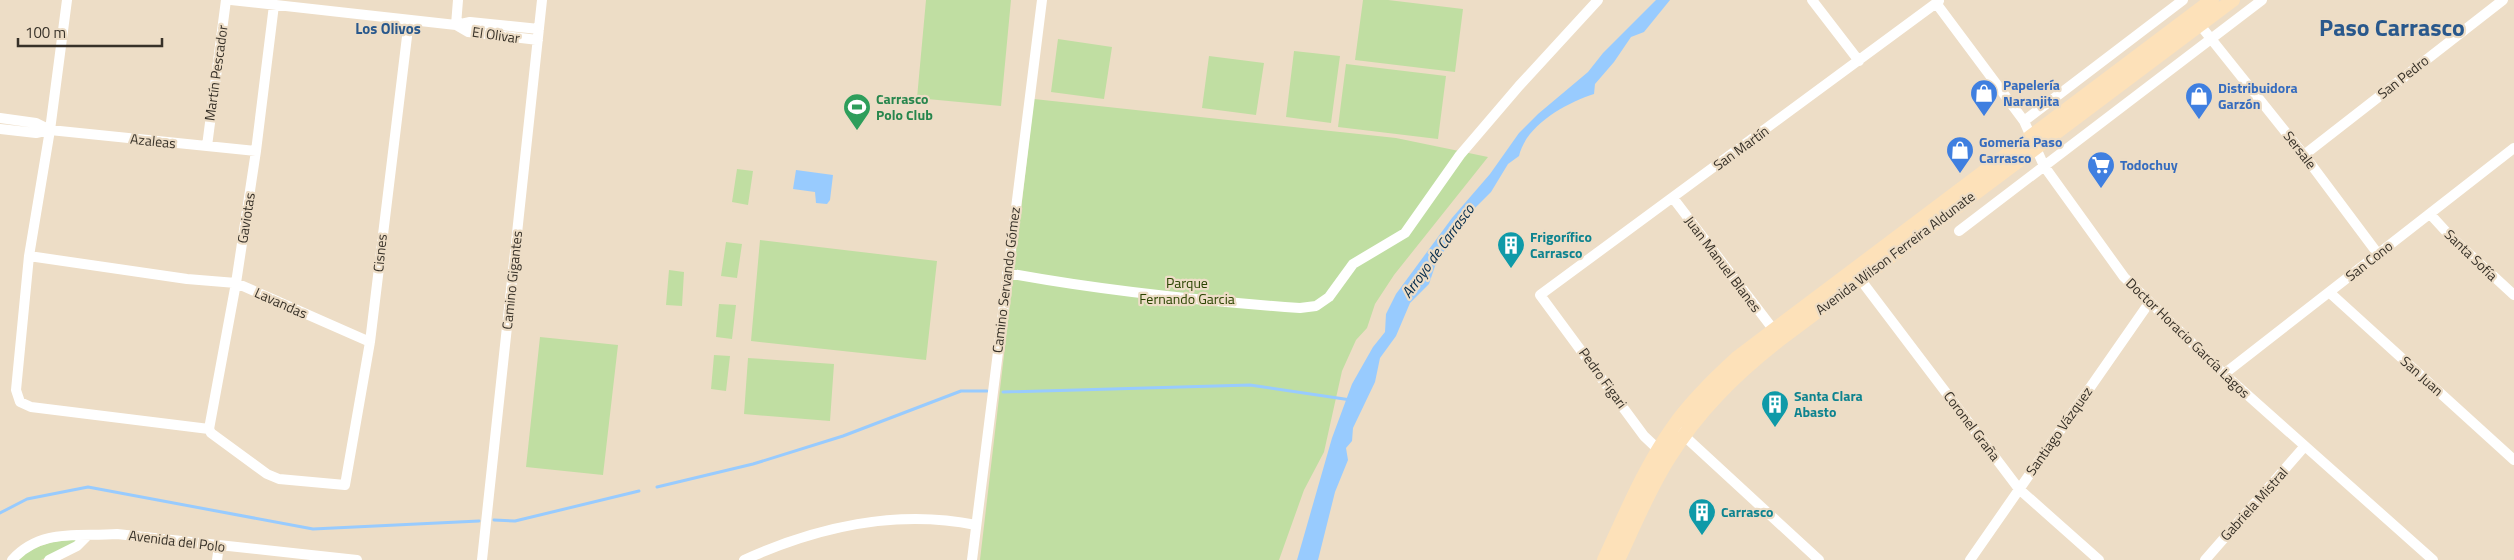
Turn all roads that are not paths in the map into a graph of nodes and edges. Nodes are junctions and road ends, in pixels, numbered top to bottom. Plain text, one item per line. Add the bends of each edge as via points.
1 (67, 0) edge
2 (226, 0) edge
3 (231, 0) edge
4 (458, 0) edge
5 (542, 0) edge
6 (1042, 0) edge
7 (1598, 0) edge
8 (1812, 0) edge
9 (2184, 0) edge
10 (2212, 0) edge
11 (2233, 0) edge
12 (2262, 0) edge
13 (2503, 0) edge
14 (1938, 2) edge
15 (274, 5) junction
16 (409, 20) junction
17 (456, 25) junction
18 (2200, 25) junction
19 (538, 35) junction
20 (2211, 38) junction
21 (1859, 61) junction
22 (0, 118) edge
23 (2024, 121) junction
24 (0, 129) edge
25 (50, 130) junction
26 (2034, 143) junction
27 (207, 146) junction
28 (2514, 148) edge
29 (256, 151) junction
30 (2304, 155) junction
31 (2044, 166) junction
32 (1673, 198) junction
33 (2430, 214) junction
34 (1959, 231) dead end
35 (2378, 254) junction
36 (28, 256) junction
37 (1007, 273) junction
38 (1860, 279) junction
39 (236, 283) junction
40 (2329, 292) junction
41 (2514, 294) edge
42 (1540, 295) joint
43 (2149, 303) junction
44 (1773, 330) junction
45 (370, 342) junction
46 (2224, 374) junction
47 (1673, 426) junction
48 (209, 429) junction
49 (1684, 435) junction
50 (2304, 447) junction
51 (1663, 454) junction
52 (2514, 460) edge
53 (2019, 489) junction
54 (976, 525) junction
55 (86, 537) junction
56 (219, 546) junction
57 (12, 560) edge
58 (49, 560) edge
59 (217, 560) edge
60 (355, 560) edge
61 (482, 560) edge
62 (744, 560) edge
63 (972, 560) edge
64 (1604, 560) edge
65 (1618, 560) edge
66 (1819, 560) edge
67 (1970, 560) edge
68 (2099, 560) edge
69 (2204, 560) edge
70 (2433, 560) edge

1 - 25 street
2 - 27 street, Martín Pescador
3 - 15 street, El Olivar
4 - 17 street
5 - 19 street, Camino Gigantes
6 - 37 street, Camino Servando Gómez
7 - 37 street via 1460,155 1405,233 1353,264 1329,297 1316,306 1300,308 1159,295
8 - 21 street
9 - 23 street
10 - 26 main road, Avenida Wilson Ferreira Aldunate
11 - 18 main road, Avenida Wilson Ferreira Aldunate
12 - 20 street, Avenida Wilson Ferreira Aldunate
13 - 30 street, San Pedro
14 - 21 street, San Martín
14 - 23 street, Doctor Horacio García Lagos
15 - 16 street, El Olivar
15 - 29 street, Gaviotas
16 - 17 street, El Olivar
16 - 45 street, Cisnes
17 - 19 street, El Olivar via 468,32
18 - 20 street, Sersale
18 - 26 main road, Avenida Wilson Ferreira Aldunate
19 - 61 street, Camino Gigantes
20 - 30 street, Sersale
20 - 31 street, Avenida Wilson Ferreira Aldunate
21 - 32 street, San Martín
22 - 25 street, Azaleas via 36,123
23 - 26 street, Doctor Horacio García Lagos
24 - 25 street, Azaleas via 36,133
25 - 27 street, Azaleas
25 - 36 street
26 - 31 street, Doctor Horacio García Lagos
26 - 38 main road, Avenida Wilson Ferreira Aldunate
26 - 44 main road, Avenida Wilson Ferreira Aldunate
27 - 29 street, Azaleas
28 - 33 street, San Cono
29 - 39 street, Gaviotas
30 - 35 street, Sersale
31 - 34 street, Avenida Wilson Ferreira Aldunate
31 - 43 street, Doctor Horacio García Lagos via 2124,277
32 - 42 street, San Martín
32 - 44 street, Juan Manuel Blanes
33 - 35 street, San Cono
33 - 41 street, Santa Sofía
35 - 40 street, San Cono
36 - 39 street, Lavandas
36 - 48 street via 16,390 20,402 31,407
37 - 54 street, Camino Servando Gómez
38 - 49 main road, Avenida Wilson Ferreira Aldunate via 1744,367
38 - 53 street, Coronel Graña
39 - 45 street, Lavandas
39 - 48 street, Gaviotas
40 - 46 street, San Cono
40 - 52 street, San Juan
42 - 51 street, Pedro Figari via 1644,436
43 - 46 street, Doctor Horacio García Lagos
43 - 53 street, Santiago Vázquez
44 - 47 main road, Avenida Wilson Ferreira Aldunate via 1720,373
45 - 48 street, Cisnes via 345,486 279,479 267,474
46 - 50 street, Doctor Horacio García Lagos
47 - 49 street
47 - 51 main road, Avenida Wilson Ferreira Aldunate
49 - 51 main road, Avenida Wilson Ferreira Aldunate
49 - 66 street
50 - 69 street, Gabriela Mistral
50 - 70 street, Doctor Horacio García Lagos
51 - 64 main road, Avenida Wilson Ferreira Aldunate
51 - 65 main road, Avenida Wilson Ferreira Aldunate
53 - 67 street, Santiago Vázquez
53 - 68 street, Coronel Graña
54 - 62 street via 903,519 848,525 814,533
54 - 63 street, Camino Servando Gómez
55 - 56 street, Avenida del Polo via 117,534
55 - 57 street, Avenida del Polo via 72,534 47,538 28,546
55 - 58 street via 77,546
56 - 59 street
56 - 60 street, Avenida del Polo

